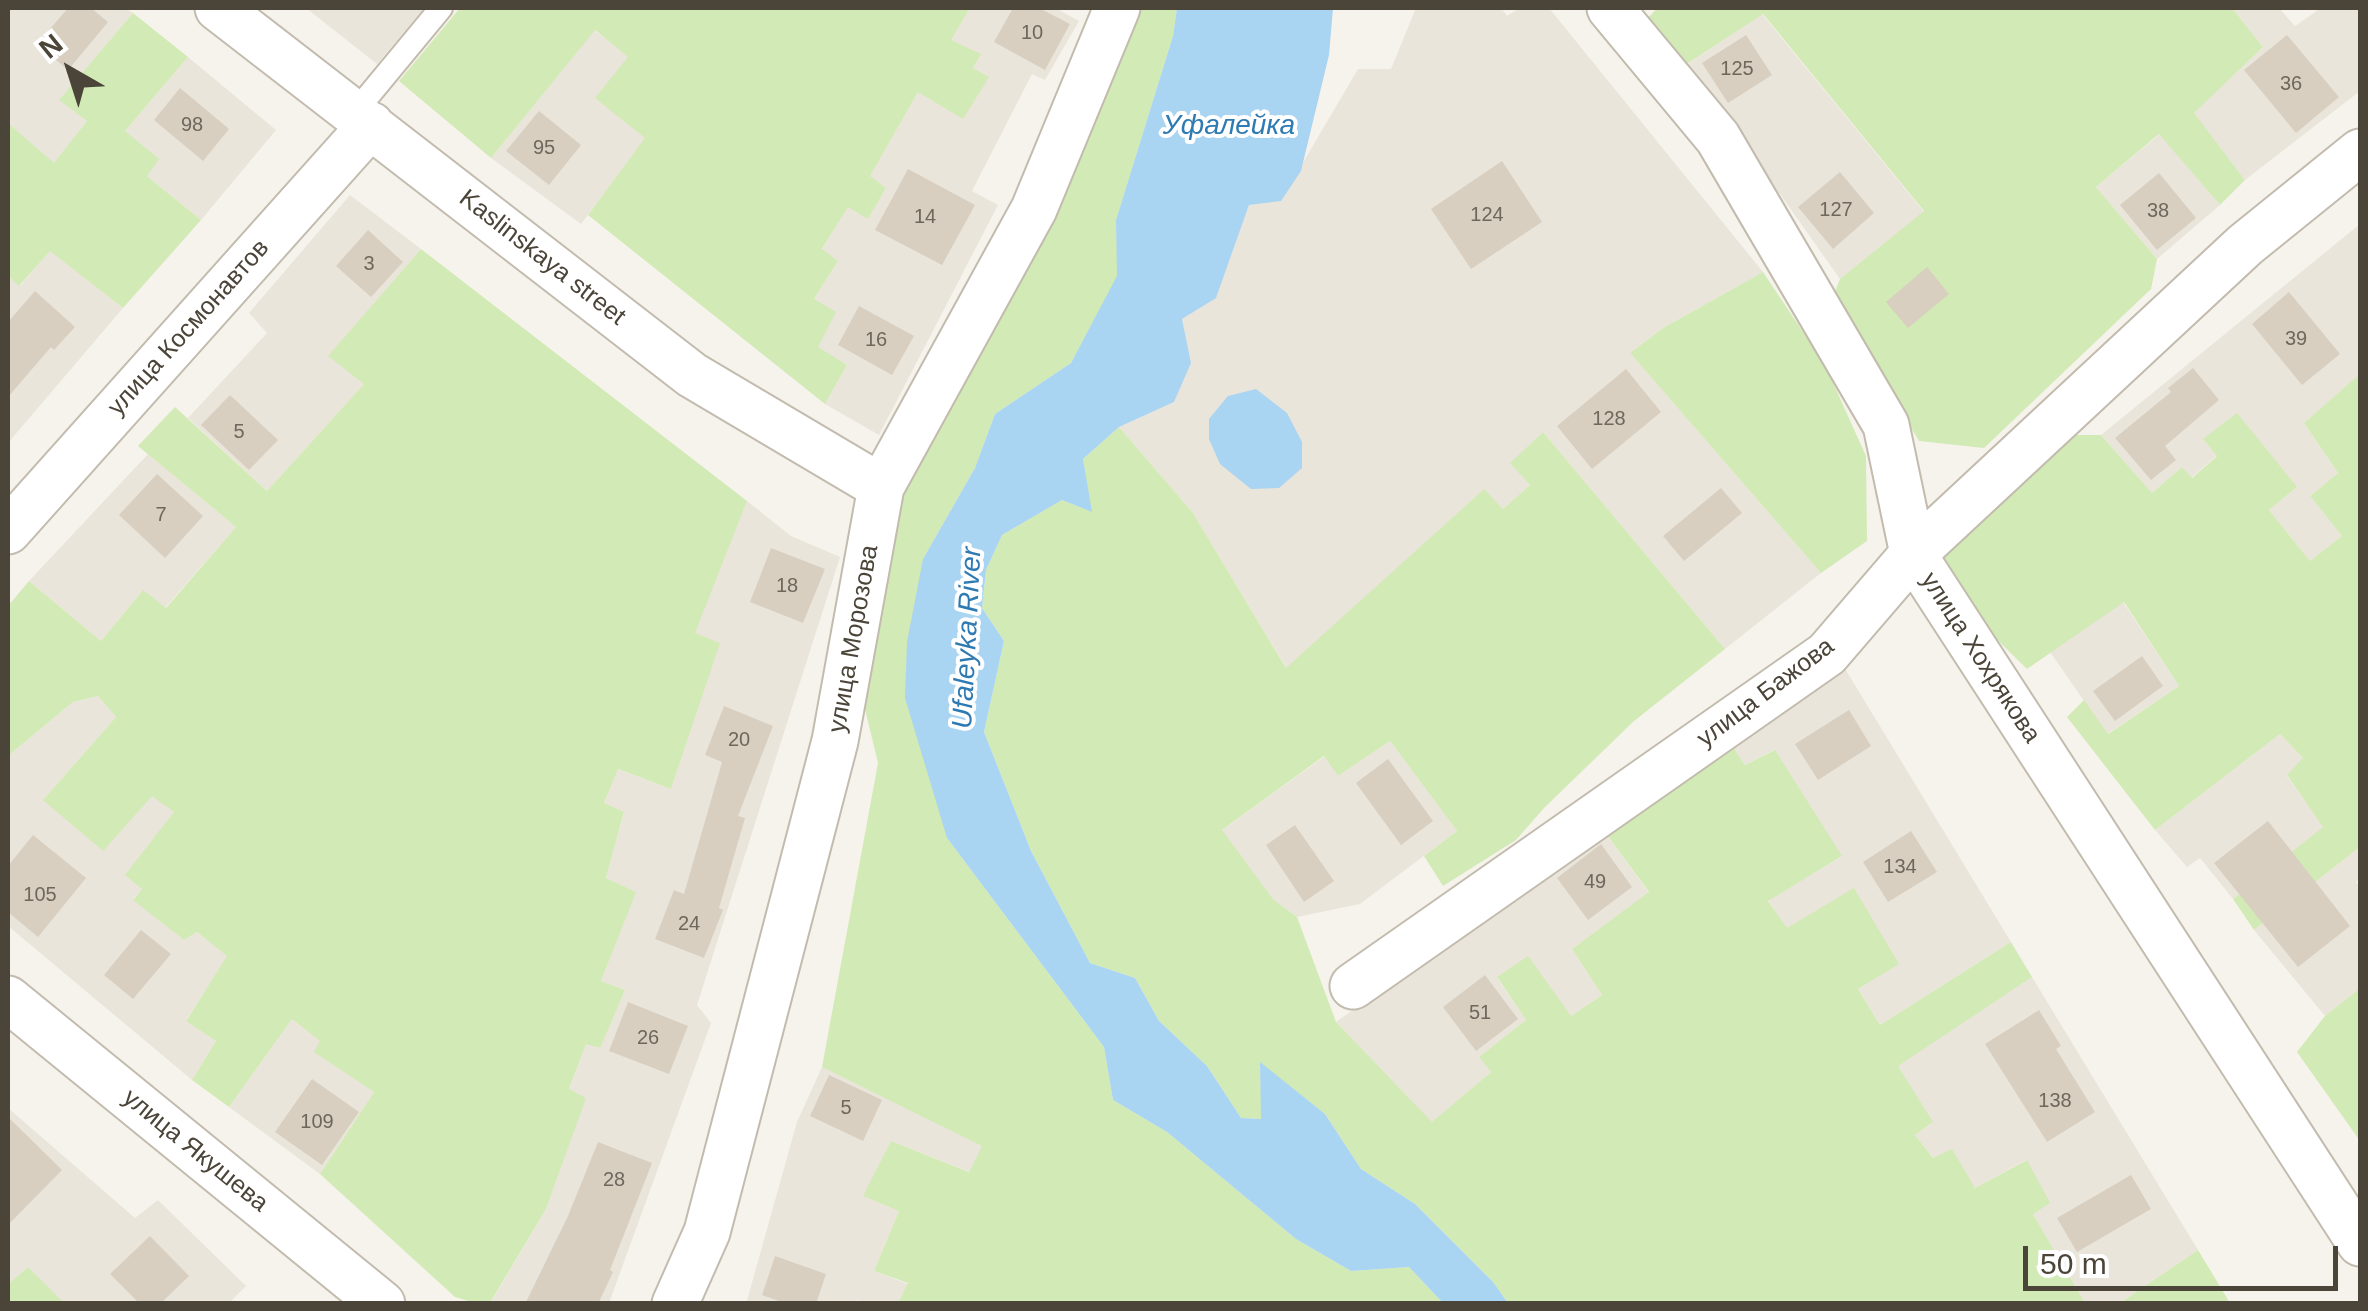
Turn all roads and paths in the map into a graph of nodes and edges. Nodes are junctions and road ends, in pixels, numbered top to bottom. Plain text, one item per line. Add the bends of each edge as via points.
1 (218, 8) edge
2 (441, 8) edge
3 (1117, 8) edge
4 (1610, 8) edge
5 (363, 119) junction
6 (2360, 152) edge
7 (882, 487) junction
8 (8, 532) edge
9 (1912, 554) junction
10 (1353, 986) dead end
11 (8, 999) edge
12 (2360, 1243) edge
13 (382, 1304) edge
14 (675, 1304) edge

1 - 5 street, Kaslinskaya street
2 - 5 lane
3 - 7 street, улица Морозова via 1034,210
4 - 9 street, улица Хохрякова via 1718,138 1886,425
5 - 7 street, Kaslinskaya street via 692,375
5 - 8 street, улица Космонавтов
6 - 9 street, улица Бажова via 2245,244
7 - 14 street, улица Морозова via 835,741 707,1232
9 - 10 street, улица Бажова via 1827,654
9 - 12 street, улица Хохрякова
11 - 13 street, улица Якушева

